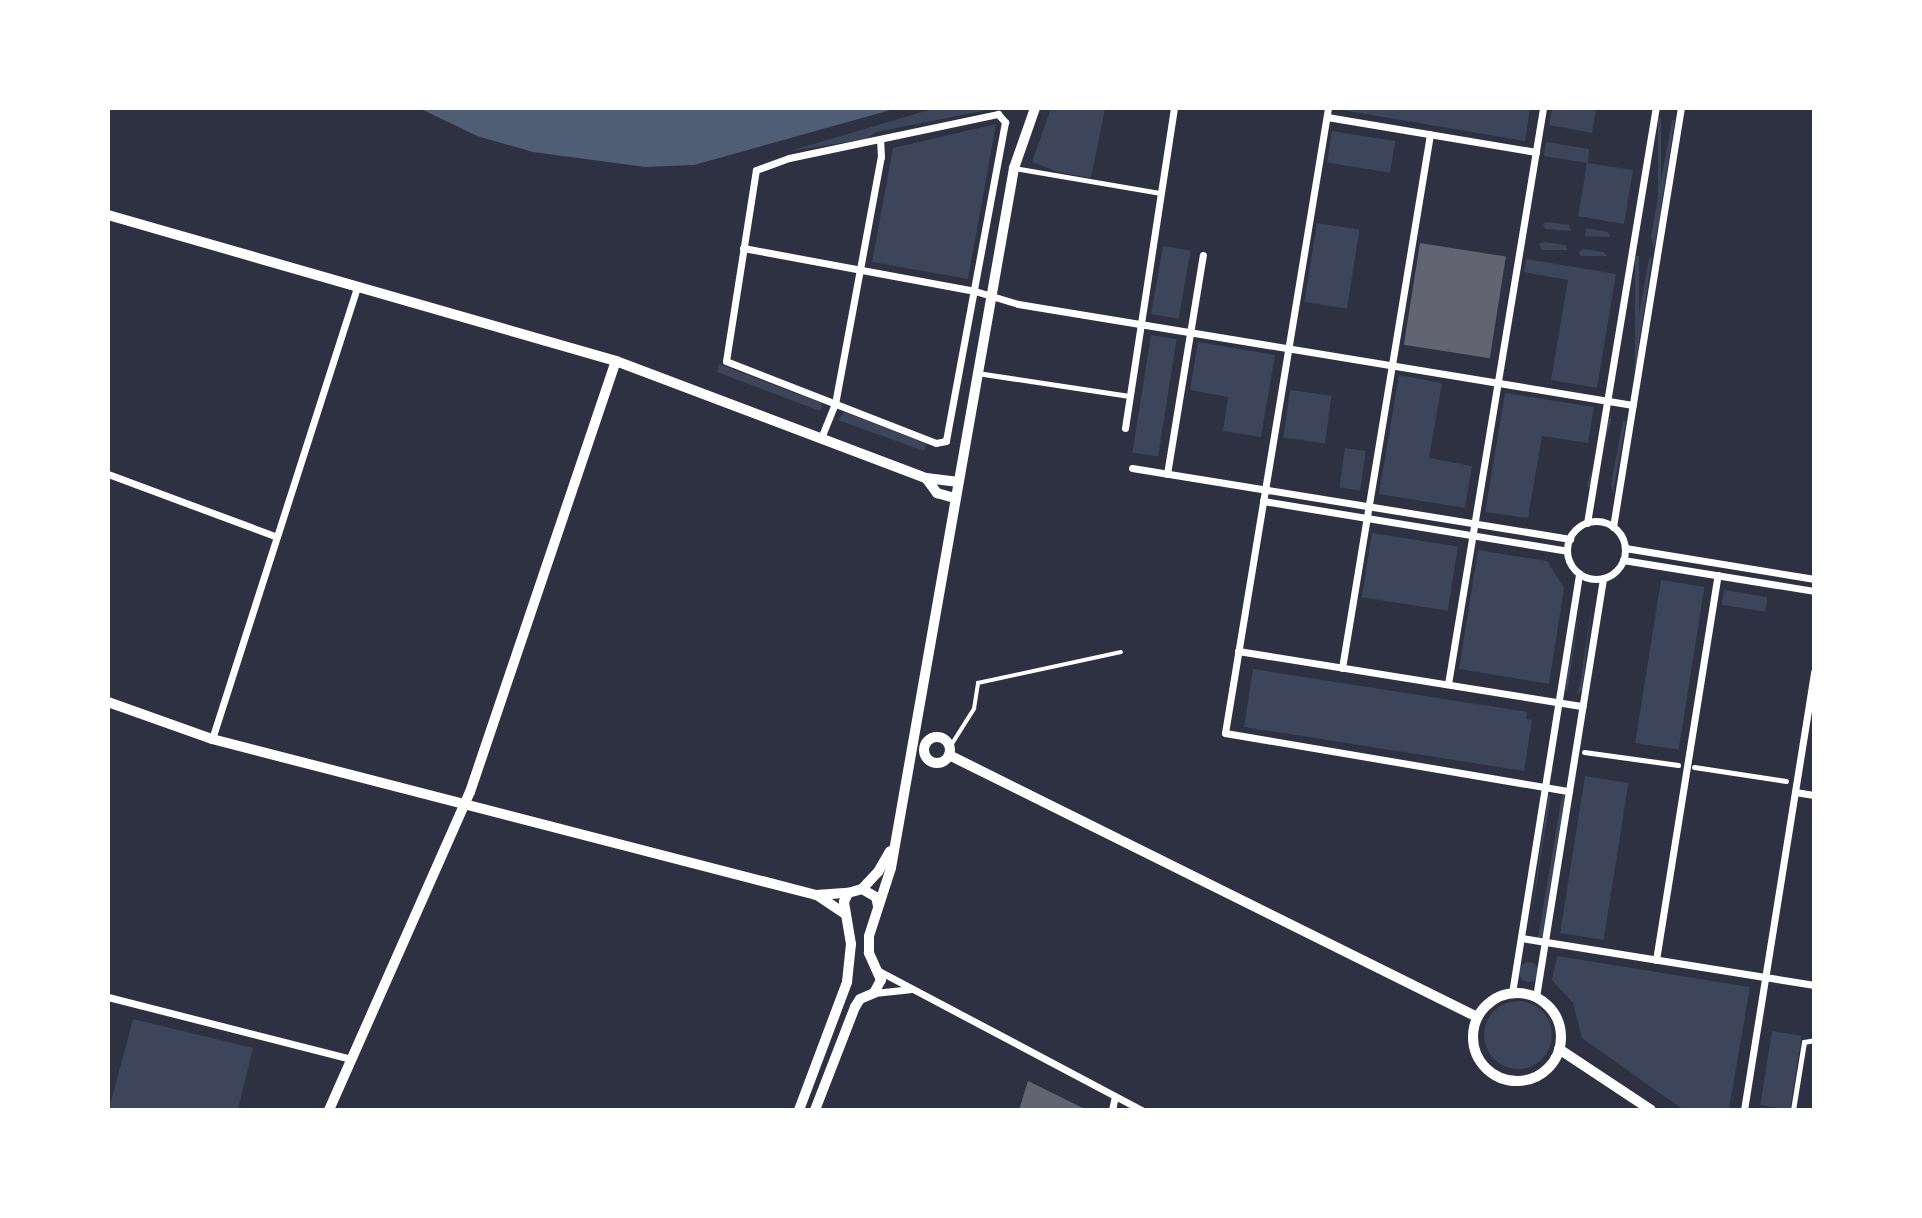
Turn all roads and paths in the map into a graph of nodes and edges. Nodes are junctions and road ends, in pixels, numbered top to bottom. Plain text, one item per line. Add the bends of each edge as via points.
1 (1035, 108) edge
2 (1174, 108) edge
3 (1543, 108) edge
4 (1656, 108) edge
5 (1681, 108) edge
6 (1327, 113) edge
7 (1430, 134) junction
8 (880, 141) junction
9 (1536, 152) junction
10 (1014, 168) junction
11 (1160, 193) junction
12 (108, 215) edge
13 (743, 248) junction
14 (1203, 255) dead end
15 (860, 270) junction
16 (357, 287) junction
17 (975, 291) junction
18 (991, 296) junction
19 (1139, 324) junction
20 (1191, 332) junction
21 (1288, 349) junction
22 (616, 361) junction
23 (1392, 365) junction
24 (977, 373) junction
25 (1497, 383) junction
26 (1129, 396) junction
27 (1607, 401) junction
28 (835, 404) junction
29 (1633, 405) junction
30 (1125, 428) dead end
31 (821, 438) junction
32 (1132, 468) dead end
33 (108, 474) edge
34 (1167, 474) junction
35 (926, 478) junction
36 (957, 482) junction
37 (1265, 489) junction
38 (954, 498) junction
39 (1263, 501) junction
40 (1368, 506) junction
41 (1366, 518) junction
42 (1474, 523) junction
43 (1587, 523) junction
44 (1613, 527) junction
45 (1472, 536) junction
46 (277, 537) junction
47 (1570, 539) junction
48 (1625, 548) junction
49 (1567, 551) junction
50 (1623, 560) junction
51 (1579, 573) junction
52 (1718, 575) junction
53 (1603, 578) junction
54 (1814, 579) edge
55 (1814, 591) edge
56 (1238, 651) junction
57 (1121, 652) dead end
58 (1342, 668) junction
59 (1814, 672) edge
60 (1448, 684) junction
61 (108, 702) edge
62 (1558, 702) junction
63 (1583, 706) junction
64 (212, 739) junction
65 (910, 744) junction
66 (925, 747) junction
67 (949, 751) junction
68 (1584, 751) dead end
69 (1678, 765) dead end
70 (1694, 767) dead end
71 (1786, 781) dead end
72 (1545, 787) junction
73 (1569, 791) junction
74 (1795, 792) junction
75 (1814, 795) edge
76 (464, 804) junction
77 (891, 850) junction
78 (862, 889) junction
79 (848, 893) junction
80 (816, 895) junction
81 (878, 906) junction
82 (844, 913) junction
83 (1521, 938) junction
84 (1545, 942) junction
85 (1657, 960) junction
86 (879, 971) junction
87 (1766, 978) junction
88 (847, 982) junction
89 (1814, 985) edge
90 (910, 989) junction
91 (874, 993) junction
92 (1512, 993) junction
93 (108, 997) edge
94 (1536, 997) junction
95 (860, 999) junction
96 (1477, 1017) junction
97 (1814, 1040) edge
98 (1559, 1049) junction
99 (352, 1059) junction
100 (1115, 1096) junction
101 (329, 1110) edge
102 (799, 1110) edge
103 (815, 1110) edge
104 (1112, 1110) edge
105 (1141, 1110) edge
106 (1651, 1110) edge
107 (1744, 1110) edge
108 (1793, 1110) edge

1 - 10 street
2 - 11 street
3 - 9 street
4 - 27 street
5 - 29 street
6 - 7 street
6 - 21 street
7 - 9 street
7 - 23 street
8 - 13 street via 760,168
8 - 15 street
8 - 17 street via 1002,115 1005,122
9 - 25 street
10 - 11 street
10 - 18 street
11 - 19 street
12 - 16 street
13 - 15 street
13 - 28 street via 726,361
14 - 20 street
15 - 17 street
15 - 28 street
16 - 22 street
16 - 46 street
17 - 18 street
17 - 28 street via 949,437 943,443
18 - 19 street
18 - 24 street
19 - 20 street
19 - 26 street
20 - 21 street
20 - 34 street
21 - 23 street
21 - 37 street
22 - 31 street
22 - 76 street
23 - 25 street
23 - 40 street
24 - 26 street
24 - 36 street
25 - 27 street
25 - 42 street
26 - 30 street
27 - 29 street
27 - 43 street
28 - 31 street
29 - 44 street
31 - 35 street
32 - 34 street
33 - 46 street
34 - 37 street
35 - 36 street
35 - 38 street via 937,493
36 - 38 street
37 - 39 street
37 - 40 street
38 - 65 street
39 - 41 street
39 - 56 street
40 - 41 street
40 - 42 street
41 - 45 street
41 - 58 street
42 - 45 street
42 - 47 street
43 - 44 street
43 - 47 street
44 - 48 street
45 - 49 street
45 - 60 street
46 - 64 street
47 - 49 street
48 - 50 street
48 - 54 street
49 - 51 street
50 - 52 street
50 - 53 street
51 - 53 street
51 - 62 street
52 - 55 street
52 - 85 street
53 - 63 street
56 - 58 street
56 - 72 street via 1225,730 1228,737
57 - 67 lane via 978,683 974,709
58 - 60 street
59 - 74 street
60 - 62 street
61 - 64 street
62 - 63 street
62 - 72 street
63 - 73 street
64 - 76 street
65 - 66 street
65 - 77 street
66 - 67 street via 937,737
66 - 67 street via 928,758 935,762
67 - 96 street
68 - 69 street
70 - 71 street
72 - 73 street
72 - 83 street
73 - 84 street
74 - 75 street
74 - 87 street
76 - 80 street
76 - 99 street
77 - 78 street
77 - 81 street via 886,891
78 - 79 street
78 - 81 street via 876,897
79 - 80 street
79 - 82 street
80 - 82 street
81 - 86 street via 868,945
82 - 88 street via 851,944
83 - 84 street
83 - 92 street
84 - 85 street
84 - 94 street
85 - 87 street
86 - 90 street
86 - 91 street via 881,980
87 - 89 street
87 - 107 street
88 - 95 street via 849,991
88 - 102 street
90 - 91 street
90 - 100 street
91 - 95 street
92 - 94 street
92 - 96 street via 1486,1005
93 - 99 street
94 - 98 street via 1557,1019
95 - 103 street
96 - 98 street via 1474,1046 1479,1059 1501,1078 1515,1081 1536,1076 1553,1062
97 - 108 street via 1804,1042
98 - 106 street
99 - 101 street
100 - 104 street
100 - 105 street

